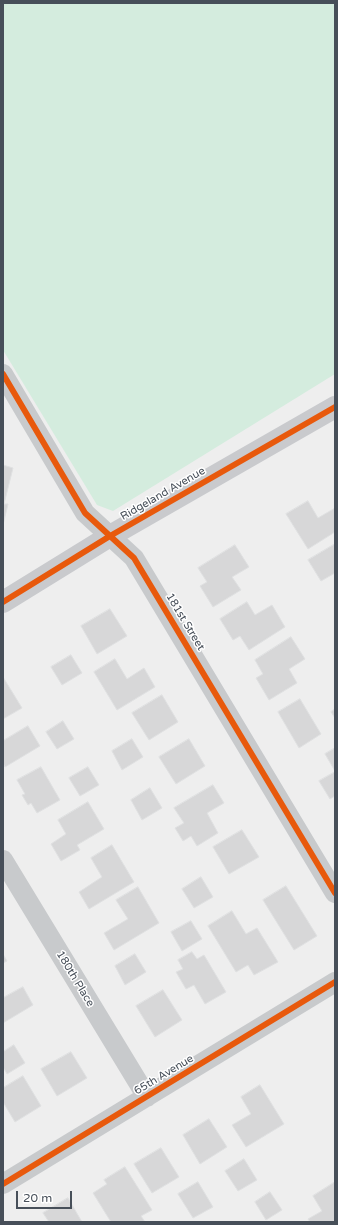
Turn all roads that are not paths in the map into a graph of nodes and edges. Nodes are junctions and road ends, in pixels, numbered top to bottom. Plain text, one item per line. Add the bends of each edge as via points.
1 (3, 374) edge
2 (334, 410) edge
3 (110, 536) junction
4 (3, 602) edge
5 (3, 860) edge
6 (335, 893) edge
7 (335, 982) edge
8 (147, 1097) junction
9 (3, 1184) edge

1 - 3 street, 181st Street via 85,513
2 - 3 street, Ridgeland Avenue
3 - 4 street, Ridgeland Avenue
3 - 6 street, 181st Street via 134,558
5 - 8 street, 180th Place
7 - 8 street, 65th Avenue
8 - 9 street, 65th Avenue

